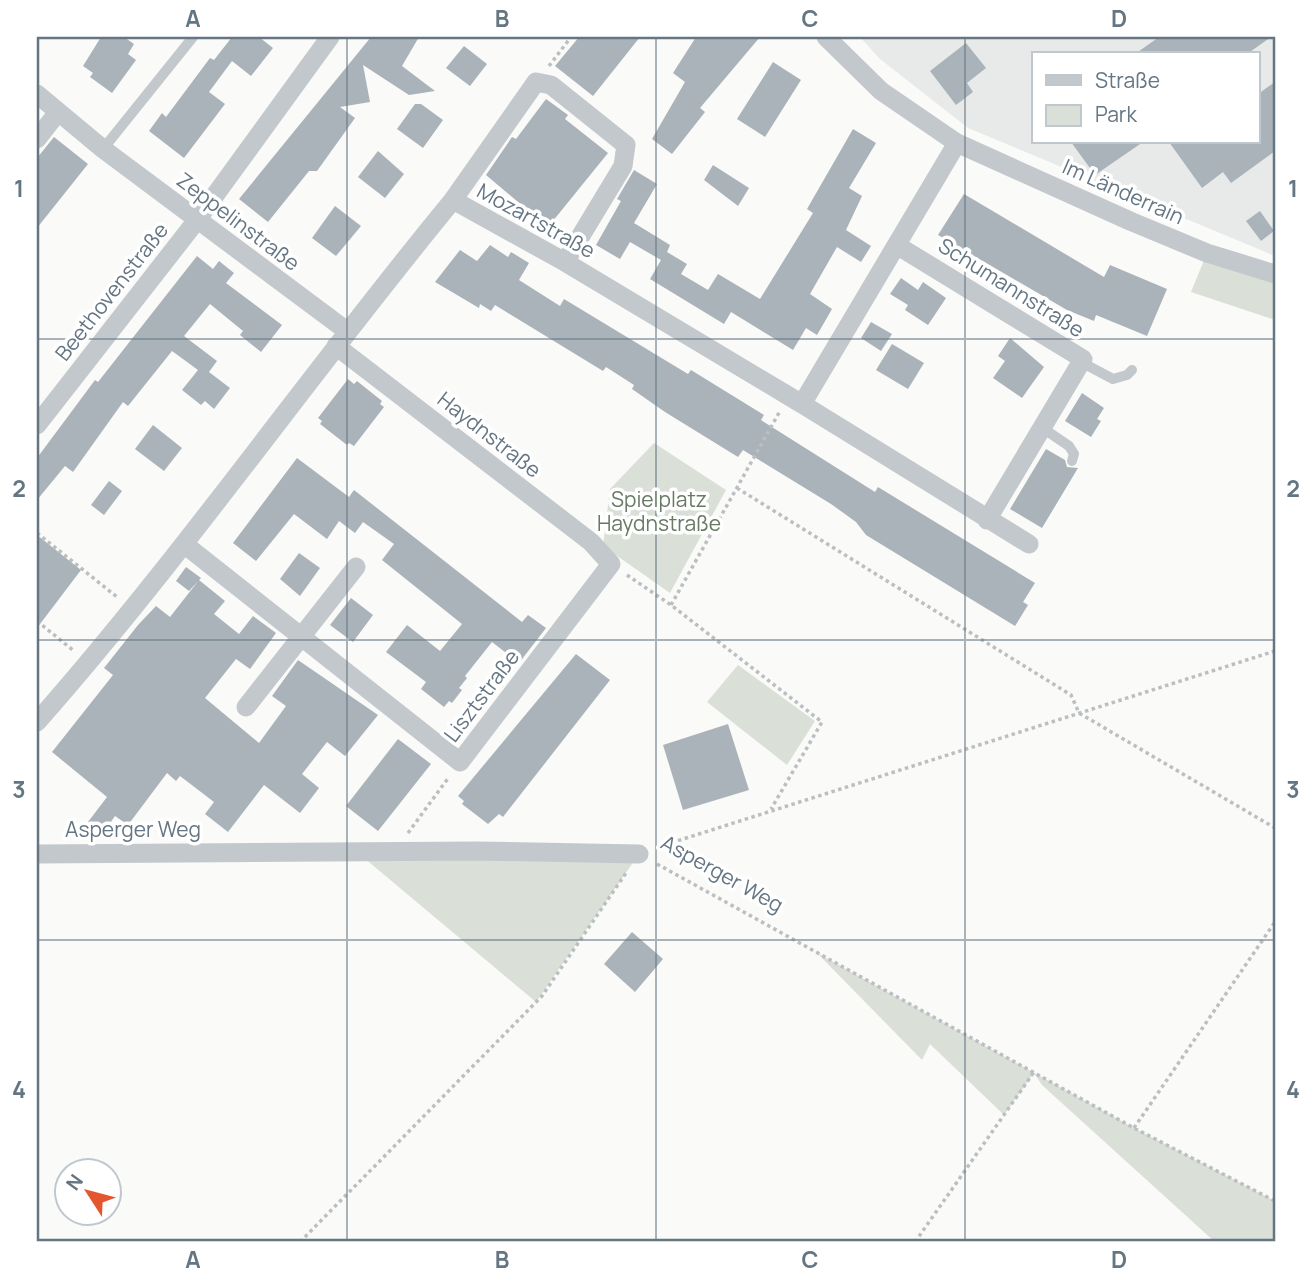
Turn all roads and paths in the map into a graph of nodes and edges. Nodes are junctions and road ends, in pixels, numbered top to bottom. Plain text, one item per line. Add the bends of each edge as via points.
1 (193, 37) edge
2 (330, 37) edge
3 (571, 37) edge
4 (826, 37) edge
5 (536, 82) junction
6 (37, 94) edge
7 (58, 112) junction
8 (37, 139) edge
9 (957, 143) junction
10 (103, 149) junction
11 (453, 200) junction
12 (197, 220) junction
13 (898, 246) junction
14 (565, 262) junction
15 (1275, 274) edge
16 (342, 338) junction
17 (1081, 362) junction
18 (1132, 370) dead end
19 (795, 400) junction
20 (37, 425) edge
21 (1044, 429) junction
22 (1072, 461) dead end
23 (737, 488) junction
24 (987, 520) junction
25 (37, 533) edge
26 (184, 544) junction
27 (1029, 544) dead end
28 (611, 564) junction
29 (356, 567) dead end
30 (671, 605) junction
31 (132, 609) junction
32 (37, 621) edge
33 (302, 636) junction
34 (1275, 651) edge
35 (89, 663) junction
36 (246, 707) dead end
37 (1079, 713) junction
38 (37, 722) edge
39 (460, 762) junction
40 (770, 811) junction
41 (1275, 828) edge
42 (395, 852) junction
43 (37, 854) edge
44 (639, 854) junction
45 (1275, 922) edge
46 (1034, 1072) junction
47 (1134, 1128) junction
48 (1275, 1202) edge
49 (300, 1242) edge
50 (915, 1242) edge

1 - 10 lane
2 - 12 street, Beethovenstraße
3 - 5 path
4 - 9 street, Im Länderrain via 881,91
5 - 11 street
5 - 14 street via 551,85 626,145 623,166
6 - 7 street, Zeppelinstraße
7 - 8 street
7 - 10 street, Zeppelinstraße
9 - 13 street
9 - 15 street, Im Länderrain via 1181,242
10 - 12 street, Zeppelinstraße
11 - 14 street, Mozartstraße
11 - 16 street, Mozartstraße
12 - 16 street, Zeppelinstraße
12 - 20 street, Beethovenstraße
13 - 17 street, Schumannstraße via 1083,359
13 - 19 street
14 - 19 street, Mozartstraße
16 - 26 street, Mozartstraße
16 - 28 street, Haydnstraße via 591,542
17 - 18 lane via 1113,379
17 - 21 street, Schumannstraße
19 - 23 path
19 - 24 street
21 - 22 lane via 1069,446
21 - 24 street, Schumannstraße
23 - 30 path
23 - 37 path via 1071,695
24 - 27 street
25 - 31 path
26 - 31 street, Mozartstraße
26 - 33 street, Lisztstraße
28 - 30 path
28 - 39 street, Lisztstraße
29 - 33 street
30 - 40 path via 822,722
31 - 35 street, Mozartstraße
32 - 35 path
33 - 36 street
33 - 39 street, Lisztstraße
34 - 37 path
35 - 38 street, Mozartstraße
37 - 40 path
37 - 41 path
39 - 42 path
40 - 44 path
42 - 43 street, Asperger Weg
42 - 44 street, Asperger Weg
44 - 46 path, Asperger Weg
44 - 49 path via 542,996
45 - 47 path
46 - 47 path, Asperger Weg
46 - 50 path
47 - 48 path, Asperger Weg

